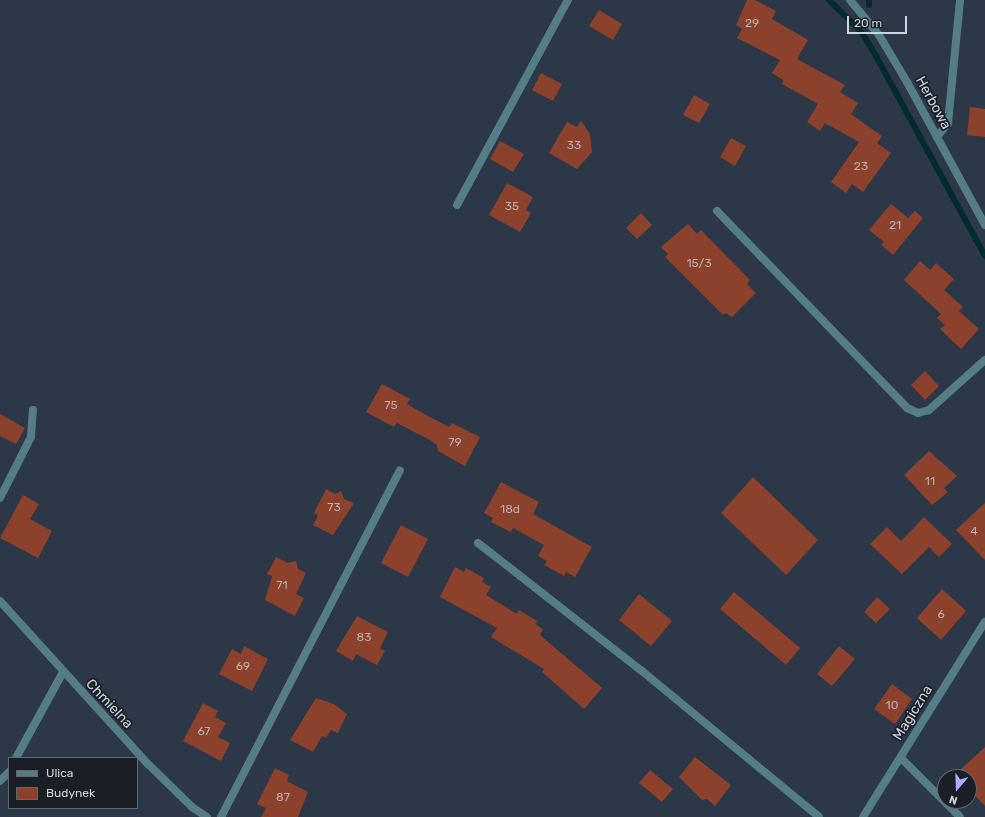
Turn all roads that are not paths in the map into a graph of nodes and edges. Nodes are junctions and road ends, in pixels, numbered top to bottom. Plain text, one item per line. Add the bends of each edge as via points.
1 (568, 0) edge
2 (850, 0) edge
3 (960, 0) edge
4 (937, 137) junction
5 (457, 205) dead end
6 (717, 211) dead end
7 (985, 224) edge
8 (985, 360) edge
9 (33, 410) dead end
10 (400, 470) dead end
11 (0, 498) edge
12 (478, 543) dead end
13 (0, 601) edge
14 (985, 622) edge
15 (63, 672) junction
16 (17, 757) edge
17 (901, 758) junction
18 (8, 773) edge
19 (0, 781) edge
20 (207, 817) edge
21 (221, 817) edge
22 (819, 817) edge
23 (863, 817) edge
24 (960, 817) edge

1 - 5 street
2 - 4 street, Herbowa via 879,35
3 - 4 street via 948,123
4 - 7 street, Herbowa
6 - 8 street via 906,408 918,413 929,410
9 - 11 street via 31,437
10 - 21 street
12 - 22 street via 642,671
13 - 15 street, Chmielna
14 - 17 street, Magiczna
15 - 16 street
15 - 20 street, Chmielna via 148,764 192,807
17 - 23 street, Magiczna
17 - 24 street
18 - 19 street

